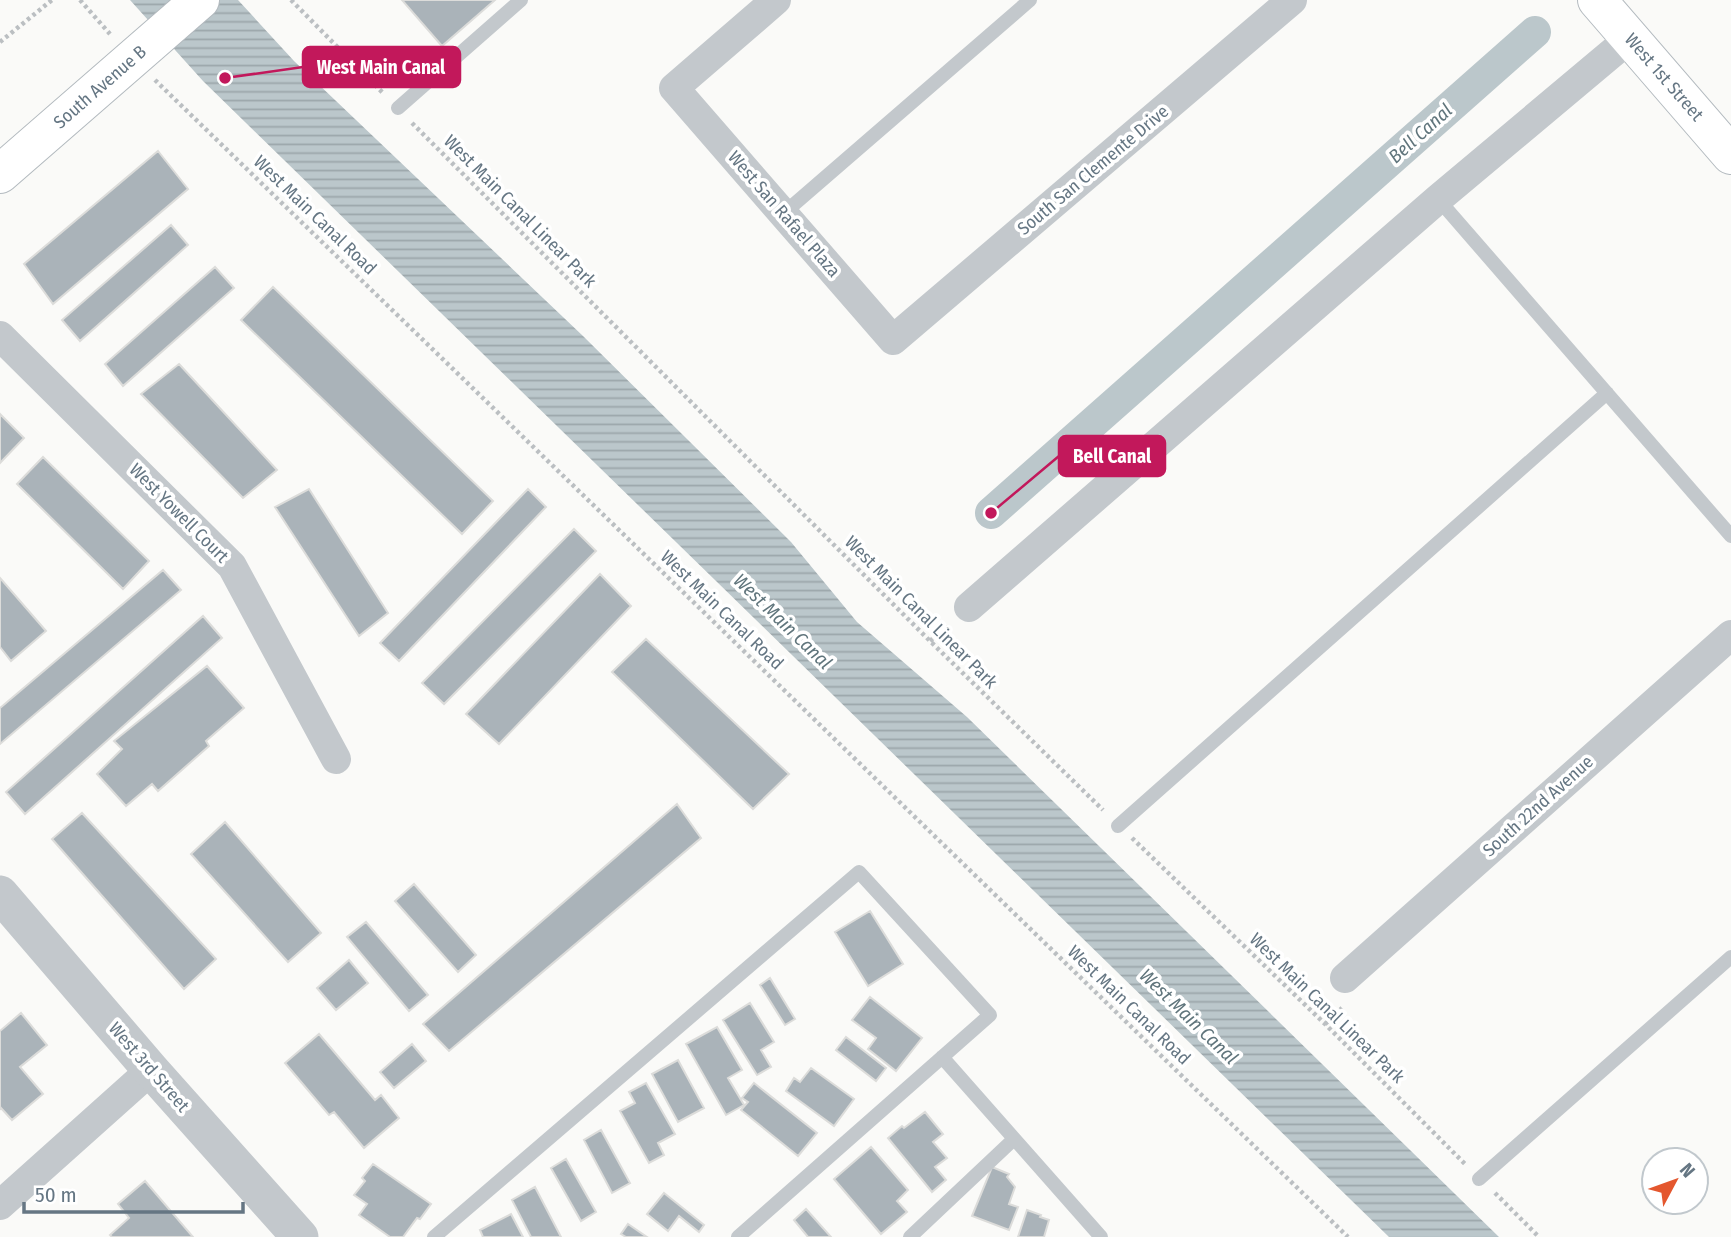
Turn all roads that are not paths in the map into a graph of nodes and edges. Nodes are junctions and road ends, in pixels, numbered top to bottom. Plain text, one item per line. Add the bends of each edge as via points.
1 (200, 0) edge
2 (521, 0) edge
3 (776, 0) edge
4 (1030, 0) edge
5 (1292, 0) edge
6 (1597, 0) edge
7 (1630, 38) junction
8 (398, 108) road end
9 (1731, 155) edge
10 (0, 174) edge
11 (1438, 199) junction
12 (784, 213) junction
13 (0, 336) edge
14 (893, 340) joint
15 (1607, 393) junction
16 (1731, 536) edge
17 (969, 607) dead end
18 (1731, 635) edge
19 (336, 759) dead end
20 (1118, 826) road end
21 (0, 894) edge
22 (1731, 957) edge
23 (1345, 978) dead end
24 (942, 1057) junction
25 (150, 1070) junction
26 (1014, 1139) junction
27 (1479, 1179) road end
28 (0, 1205) edge
29 (290, 1234) edge
30 (434, 1237) edge
31 (738, 1237) edge
32 (911, 1237) edge
33 (1101, 1237) edge

1 - 10 main road, South Avenue B
2 - 8 lane
3 - 12 street, West San Rafael Plaza via 674,88
4 - 12 lane
5 - 14 street, South San Clemente Drive
6 - 7 main road, West 1st Street
7 - 9 main road, West 1st Street
7 - 11 street
11 - 15 lane
11 - 17 street
12 - 14 street, West San Rafael Plaza
13 - 19 street, West Yowell Court via 232,566
15 - 16 lane
15 - 20 lane
18 - 23 street, South 22nd Avenue
21 - 25 street, West 3rd Street
22 - 27 lane
24 - 26 lane
24 - 30 lane via 990,1015 859,872
24 - 31 lane
25 - 28 street
25 - 29 street, West 3rd Street
26 - 32 lane
26 - 33 lane

